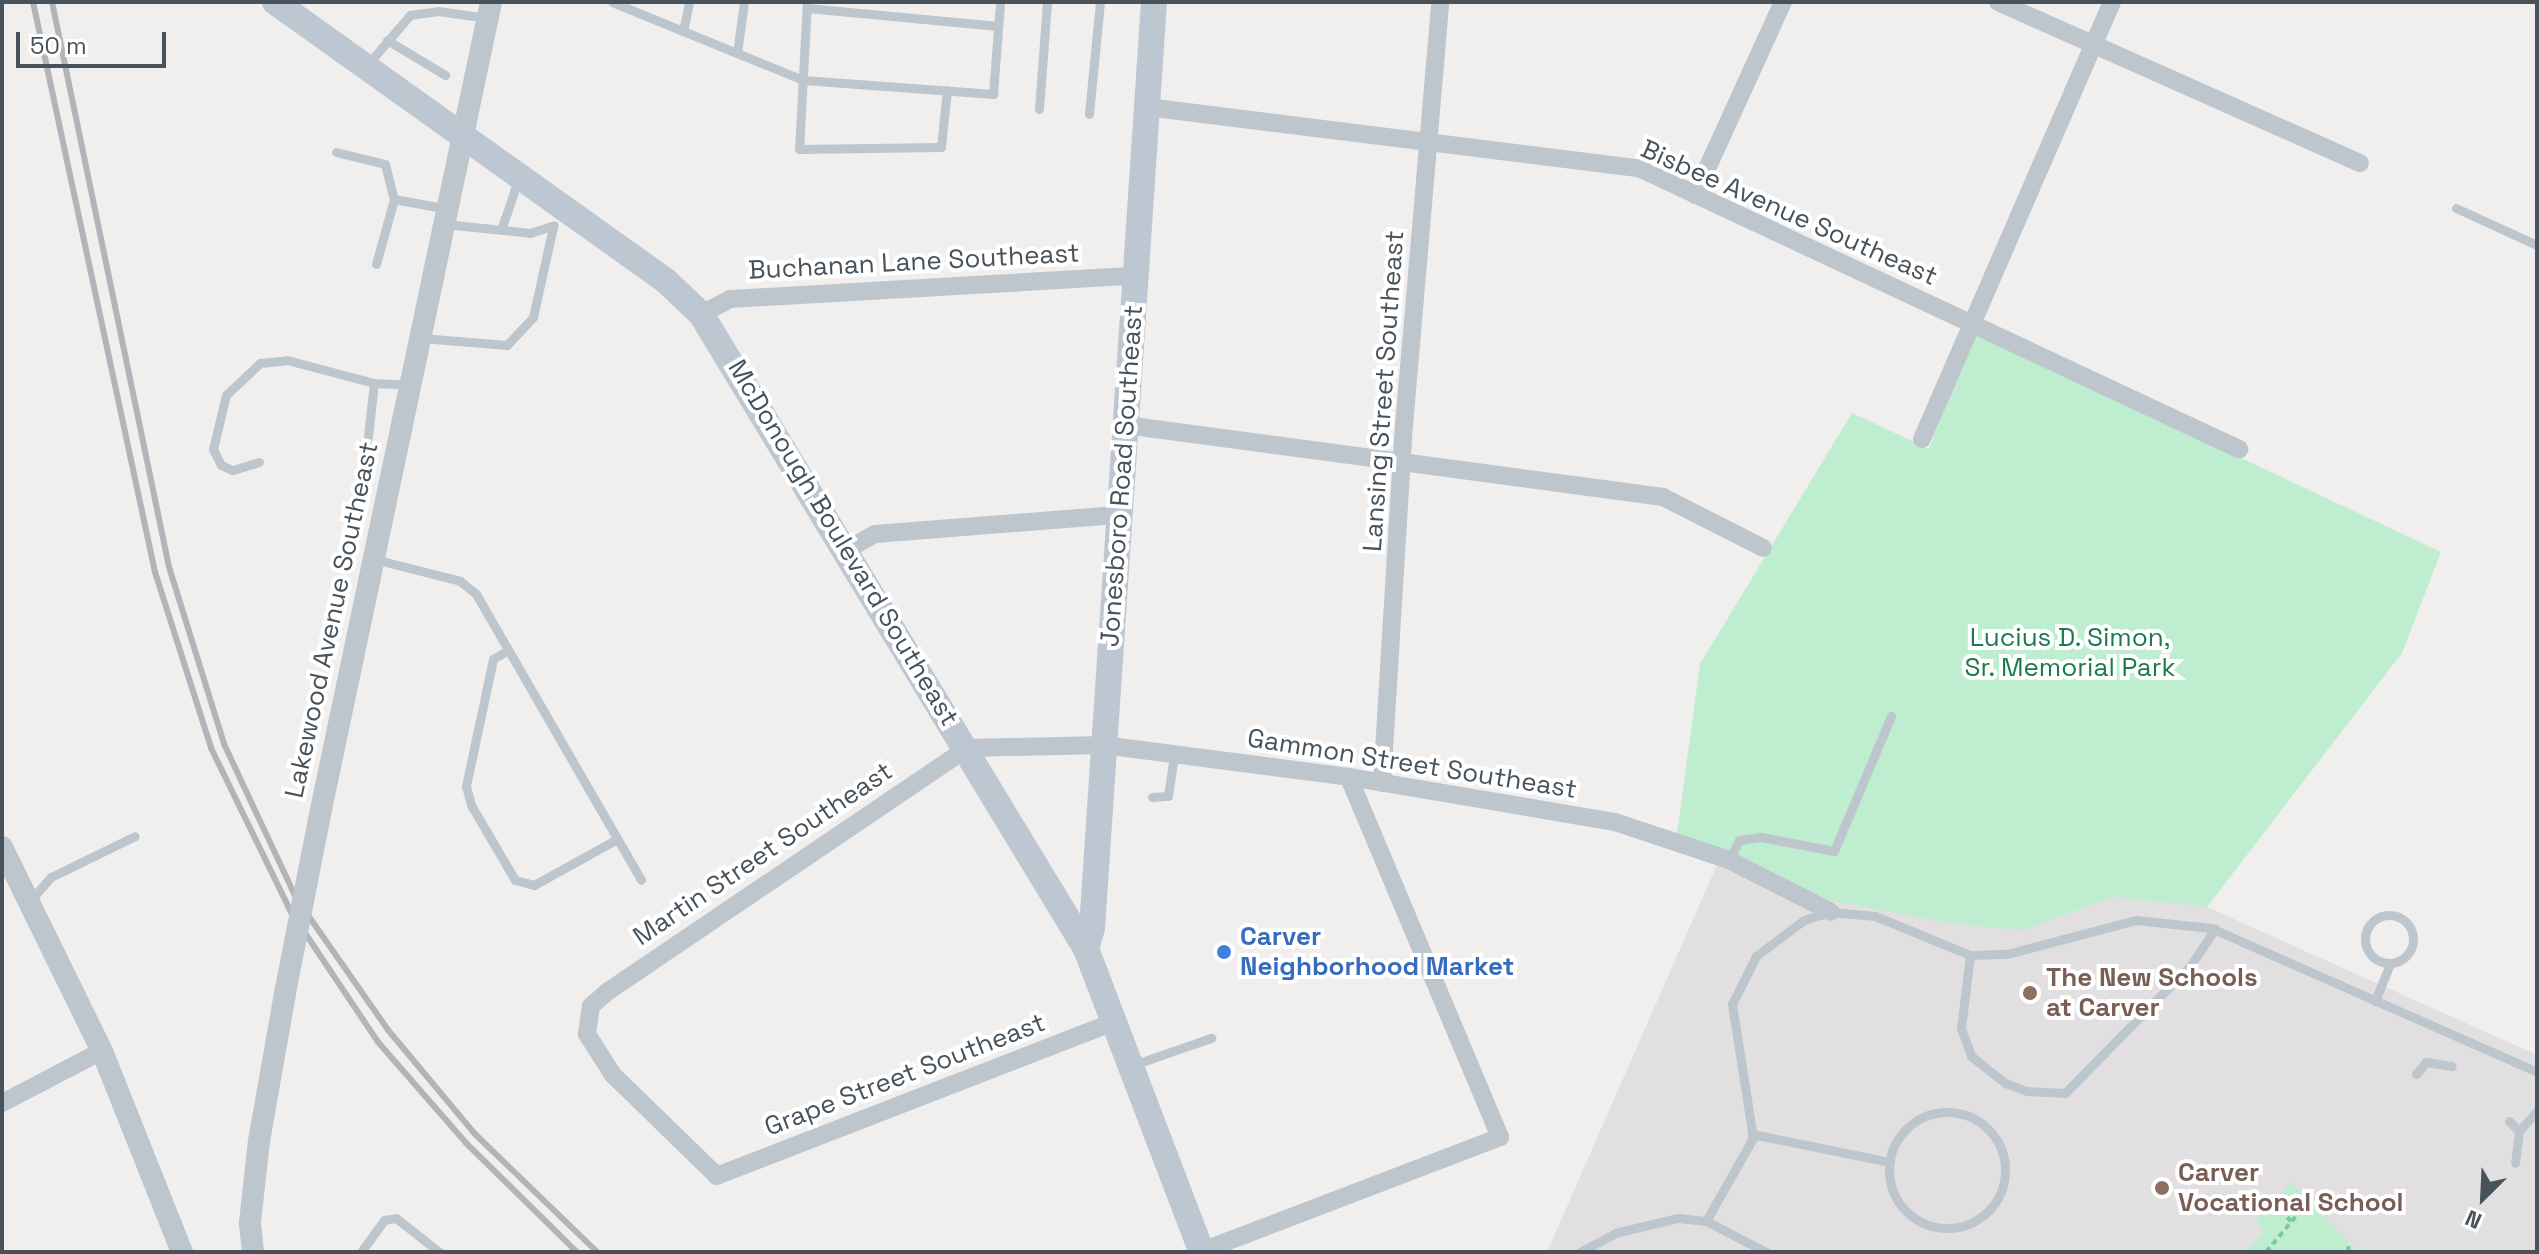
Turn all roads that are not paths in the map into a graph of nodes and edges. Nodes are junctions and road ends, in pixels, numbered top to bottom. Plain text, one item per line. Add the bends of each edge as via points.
1 (275, 2) edge
2 (612, 2) edge
3 (689, 2) edge
4 (744, 2) edge
5 (1000, 2) edge
6 (1047, 2) edge
7 (1100, 2) edge
8 (1154, 2) edge
9 (1440, 2) edge
10 (1783, 2) edge
11 (1998, 2) edge
12 (2112, 2) edge
13 (807, 5) edge
14 (633, 6) edge
15 (490, 10) edge
16 (998, 26) junction
17 (683, 31) junction
18 (387, 40) junction
19 (2092, 44) junction
20 (737, 53) junction
21 (365, 67) junction
22 (445, 75) dead end
23 (803, 80) junction
24 (947, 90) junction
25 (1147, 107) junction
26 (1039, 109) dead end
27 (1089, 114) dead end
28 (463, 137) junction
29 (1429, 141) junction
30 (336, 152) dead end
31 (2360, 163) dead end
32 (519, 176) junction
33 (1695, 195) junction
34 (394, 199) junction
35 (2456, 208) dead end
36 (447, 216) junction
37 (558, 217) junction
38 (501, 230) junction
39 (2537, 245) edge
40 (376, 264) dead end
41 (1135, 276) junction
42 (701, 314) junction
43 (1969, 323) junction
44 (421, 338) junction
45 (374, 383) junction
46 (411, 385) junction
47 (1125, 425) junction
48 (1922, 439) dead end
49 (2239, 449) dead end
50 (366, 454) dead end
51 (1404, 461) junction
52 (259, 462) dead end
53 (1119, 515) junction
54 (1763, 548) dead end
55 (847, 550) junction
56 (374, 559) junction
57 (508, 650) junction
58 (1891, 716) dead end
59 (1103, 745) junction
60 (967, 748) junction
61 (1174, 755) junction
62 (1349, 777) junction
63 (1382, 783) junction
64 (1152, 797) dead end
65 (135, 836) dead end
66 (617, 839) junction
67 (2, 847) edge
68 (1729, 860) junction
69 (641, 880) dead end
70 (29, 902) junction
71 (1831, 912) junction
72 (2215, 929) junction
73 (1086, 949) junction
74 (1970, 955) junction
75 (2390, 964) junction
76 (2375, 1001) junction
77 (1111, 1023) junction
78 (1211, 1038) dead end
79 (102, 1051) junction
80 (2452, 1066) dead end
81 (1130, 1067) junction
82 (2537, 1072) edge
83 (2416, 1074) dead end
84 (2, 1103) edge
85 (2537, 1111) edge
86 (2509, 1121) dead end
87 (2519, 1131) junction
88 (1752, 1134) junction
89 (1890, 1162) junction
90 (2515, 1163) dead end
91 (717, 1176) joint
92 (1706, 1221) junction
93 (182, 1252) edge
94 (253, 1252) edge
95 (361, 1252) edge
96 (439, 1252) edge
97 (1202, 1252) edge
98 (1580, 1252) edge
99 (1766, 1252) edge

1 - 21 main road, McDonough Boulevard Southeast
2 - 14 lane
3 - 17 lane
4 - 20 lane
5 - 16 lane
6 - 26 lane
7 - 27 lane
8 - 25 main road, Jonesboro Road Southeast
9 - 29 street, Lansing Street Southeast
10 - 33 street
11 - 19 street
12 - 19 street
13 - 16 lane
13 - 23 lane
14 - 17 lane
15 - 18 lane via 422,12 401,23
15 - 28 street, Lakewood Avenue Southeast
16 - 24 lane via 993,94
17 - 20 lane
18 - 21 lane
18 - 22 lane
19 - 31 street
19 - 43 street
20 - 23 lane
21 - 28 main road, McDonough Boulevard Southeast
23 - 24 lane
23 - 24 lane via 799,149 941,147
25 - 29 street, Bisbee Avenue Southeast
25 - 41 main road, Jonesboro Road Southeast
28 - 32 main road, McDonough Boulevard Southeast
28 - 36 street, Lakewood Avenue Southeast
29 - 33 street, Bisbee Avenue Southeast via 1639,168
29 - 51 street, Lansing Street Southeast
30 - 34 lane via 385,164
32 - 37 main road, McDonough Boulevard Southeast
32 - 38 lane
33 - 43 street, Bisbee Avenue Southeast
34 - 36 lane
34 - 40 lane
35 - 39 lane
36 - 38 lane
36 - 44 street, Lakewood Avenue Southeast
37 - 38 lane via 530,233
37 - 42 main road, McDonough Boulevard Southeast via 666,281
37 - 44 lane via 533,317 507,345
41 - 42 street, Buchanan Lane Southeast via 730,299
41 - 47 main road, Jonesboro Road Southeast
42 - 55 main road, McDonough Boulevard Southeast
43 - 48 street
43 - 49 street, Bisbee Avenue Southeast
44 - 46 street, Lakewood Avenue Southeast
45 - 46 lane
45 - 50 lane
45 - 52 lane via 287,360 260,363 226,395 213,449 221,465 232,470
46 - 56 street, Lakewood Avenue Southeast
47 - 51 street
47 - 53 main road, Jonesboro Road Southeast
51 - 54 street via 1663,497
51 - 63 street, Lansing Street Southeast
53 - 55 street via 875,534
53 - 59 main road, Jonesboro Road Southeast
55 - 60 main road, McDonough Boulevard Southeast
56 - 57 lane via 460,581 476,594
56 - 94 street, Lakewood Avenue Southeast, bridge via 259,1141 250,1222
57 - 66 lane
57 - 66 lane via 493,659 466,786 471,805 515,880 534,885
58 - 68 lane via 1834,851 1761,837 1739,840
59 - 60 street, Gammon Street Southeast
59 - 61 street, Gammon Street Southeast
59 - 73 main road, Jonesboro Road Southeast via 1092,928
60 - 73 main road, McDonough Boulevard Southeast
60 - 91 street, Martin Street Southeast via 591,1006 587,1034 597,1057
61 - 62 street, Gammon Street Southeast
61 - 64 lane via 1168,796
62 - 63 street, Gammon Street Southeast
62 - 97 street via 1500,1137
63 - 68 street, Gammon Street Southeast via 1615,822
65 - 70 lane via 51,877
66 - 69 lane
67 - 70 street
68 - 71 street, Gammon Street Southeast
70 - 79 street
71 - 74 lane via 1875,916
71 - 88 lane via 1804,920 1756,956 1732,1004
72 - 74 lane via 2136,920 2007,954
72 - 74 lane via 2190,966 2065,1093 2027,1091 2005,1083 1971,1056 1961,1028
72 - 76 lane
73 - 77 main road, McDonough Boulevard Southeast
75 - 75 lane via 2405,958 2414,938 2403,919 2388,915 2374,920 2365,940 2370,954
75 - 76 lane
76 - 82 lane
77 - 81 main road, McDonough Boulevard Southeast
77 - 91 street, Grape Street Southeast
78 - 81 lane
79 - 84 street
79 - 93 street
80 - 83 lane via 2426,1062
81 - 97 main road, McDonough Boulevard Southeast
85 - 87 lane
86 - 87 lane
87 - 90 lane
88 - 89 lane
88 - 92 lane
89 - 89 lane via 1901,1133 1919,1119 1961,1113 1996,1138 2005,1176 1987,1213 1967,1225 1934,1227 1910,1216 1895,1197
92 - 98 lane via 1678,1218 1615,1233
92 - 99 lane
95 - 96 lane via 384,1220 396,1218

